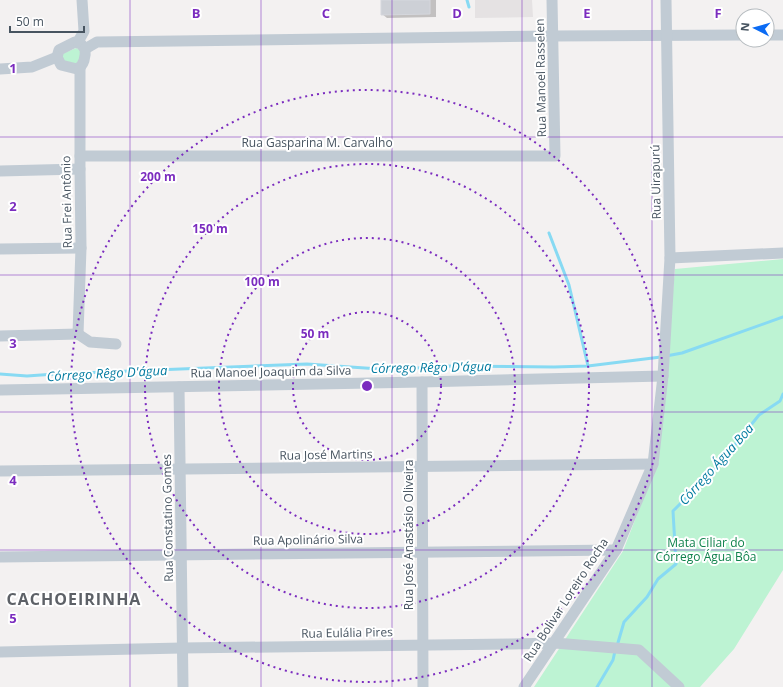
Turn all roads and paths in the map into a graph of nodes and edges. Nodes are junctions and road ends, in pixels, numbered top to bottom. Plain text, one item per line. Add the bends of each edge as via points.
1 (82, 0) edge
2 (552, 0) edge
3 (666, 0) edge
4 (667, 35) junction
5 (735, 35) edge
6 (553, 36) junction
7 (82, 46) junction
8 (57, 57) junction
9 (80, 68) junction
10 (0, 69) edge
11 (80, 156) junction
12 (555, 156) joint
13 (0, 170) edge
14 (80, 170) junction
15 (82, 248) junction
16 (0, 249) edge
17 (779, 253) edge
18 (670, 258) junction
19 (78, 334) junction
20 (0, 336) edge
21 (116, 344) dead end
22 (664, 362) joint
23 (663, 376) junction
24 (422, 382) junction
25 (179, 387) junction
26 (0, 390) edge
27 (652, 464) junction
28 (422, 467) junction
29 (180, 470) junction
30 (0, 471) edge
31 (616, 550) junction
32 (422, 552) junction
33 (181, 555) junction
34 (0, 557) edge
35 (555, 643) junction
36 (423, 645) junction
37 (182, 648) junction
38 (0, 652) edge
39 (183, 685) edge
40 (423, 687) edge
41 (524, 687) edge
42 (680, 687) edge

1 - 7 street
2 - 6 street, Rua Manoel Rasselen
3 - 4 street, Rua Uirapurú
4 - 5 street
4 - 6 street
4 - 18 street, Rua Uirapurú
6 - 7 street via 97,42
6 - 12 street, Rua Manoel Rasselen
7 - 8 street via 75,42 59,50
7 - 9 street via 84,60
8 - 9 street via 61,65 74,70
8 - 10 street via 32,67
9 - 11 street, Rua Frei Antônio
11 - 12 street, Rua Gasparina M. Carvalho
11 - 14 street, Rua Frei Antônio
13 - 14 street
14 - 15 street, Rua Frei Antônio
15 - 16 street
15 - 19 street, Rua Frei Antônio
17 - 18 street
18 - 22 street, Rua Uirapurú
19 - 20 street
19 - 21 street via 90,342
22 - 23 street, Rua Bolivar Loreiro Rocha
23 - 24 street, Rua Manoel Joaquim da Silva
23 - 27 street, Rua Bolivar Loreiro Rocha
24 - 25 street, Rua Manoel Joaquim da Silva
24 - 28 street, Rua José Anastásio Oliveira
25 - 26 street, Rua Manoel Joaquim da Silva
25 - 29 street, Rua Constatino Gomes
27 - 28 street, Rua José Martins
27 - 31 street, Rua Bolivar Loreiro Rocha
28 - 29 street, Rua José Martins
28 - 32 street, Rua José Anastásio Oliveira
29 - 30 street, Rua José Martins
29 - 33 street, Rua Constatino Gomes
31 - 32 street, Rua Apolinário Silva
31 - 35 street, Rua Bolivar Loreiro Rocha
32 - 33 street, Rua Apolinário Silva
32 - 36 street, Rua José Anastásio Oliveira
33 - 34 street, Rua Apolinário Silva
33 - 37 street, Rua Constatino Gomes
35 - 36 street, Rua Eulália Pires
35 - 41 street, Rua Bolivar Loreiro Rocha
35 - 42 street, Rua Eulália Pires via 639,650
36 - 37 street, Rua Eulália Pires
36 - 40 street, Rua José Anastásio Oliveira
37 - 38 street, Rua Eulália Pires
37 - 39 street, Rua Constatino Gomes

